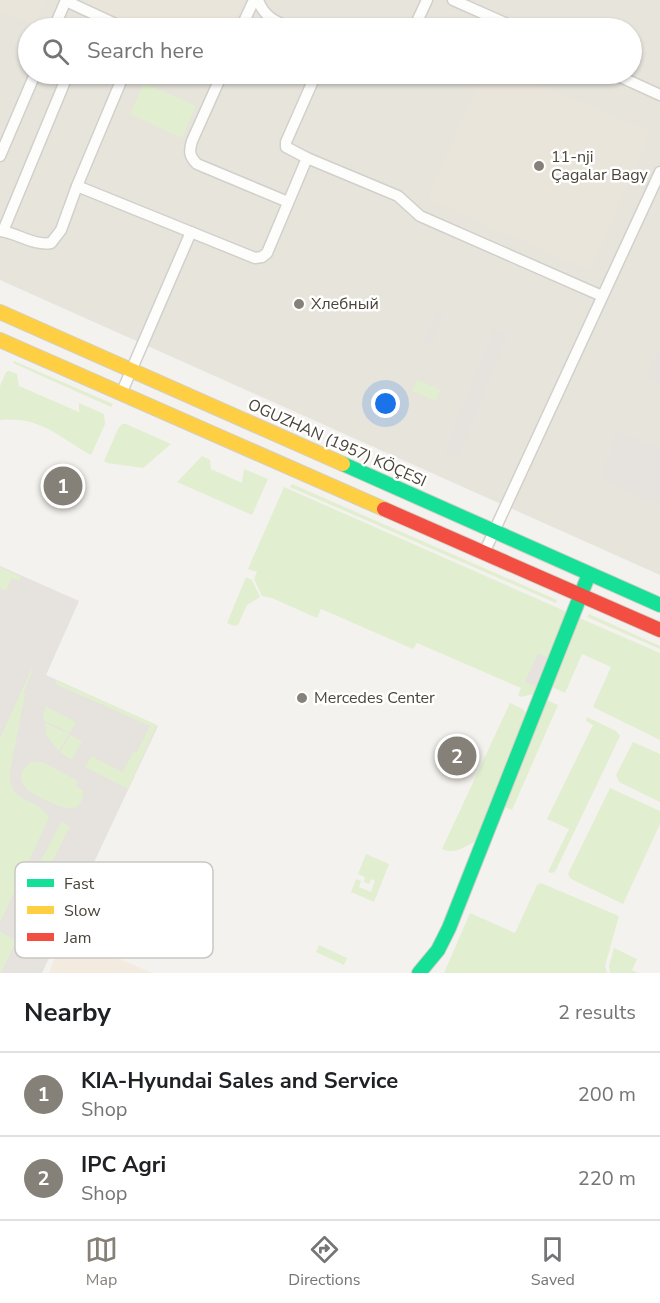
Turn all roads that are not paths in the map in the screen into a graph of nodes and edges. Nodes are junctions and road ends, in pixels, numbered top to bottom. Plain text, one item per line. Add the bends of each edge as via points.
1 (256, 0) edge
2 (427, 0) edge
3 (453, 0) edge
4 (66, 1) edge
5 (58, 18) edge
6 (103, 18) edge
7 (247, 18) edge
8 (268, 18) edge
9 (419, 18) edge
10 (494, 18) edge
11 (31, 84) edge
12 (64, 84) edge
13 (119, 84) edge
14 (218, 84) edge
15 (312, 84) edge
16 (636, 84) edge
17 (660, 95) edge
18 (0, 156) edge
19 (307, 158) junction
20 (660, 172) edge
21 (77, 186) junction
22 (288, 202) junction
23 (1, 231) edge
24 (191, 232) junction
25 (602, 296) junction
26 (0, 312) edge
27 (0, 340) edge
28 (131, 369) junction
29 (121, 394) junction
30 (494, 532) junction
31 (484, 553) junction
32 (589, 574) junction
33 (579, 595) junction
34 (660, 605) edge
35 (660, 630) edge
36 (419, 973) edge

1 - 7 street
1 - 8 street
2 - 9 street
3 - 10 street
4 - 5 street
4 - 6 street
11 - 18 street
12 - 23 street
13 - 21 street
14 - 22 street via 192,141 191,157 197,164
15 - 19 street via 286,142 286,147
16 - 17 street
19 - 22 street
19 - 25 street via 398,196 420,216
20 - 25 street
21 - 23 street via 61,230 51,243 38,244
21 - 24 street
22 - 24 street via 267,254 262,257 255,258
24 - 28 street
25 - 30 street
26 - 28 main road, OGUZHAN (1957) KÖÇESI
27 - 29 main road
28 - 29 street
28 - 30 main road, OGUZHAN (1957) KÖÇESI
29 - 31 main road
30 - 31 street
30 - 32 main road, OGUZHAN (1957) KÖÇESI
31 - 33 main road
32 - 33 main road
32 - 34 main road, OGUZHAN (1957) KÖÇESI
33 - 35 main road
33 - 36 main road via 449,927 438,950

